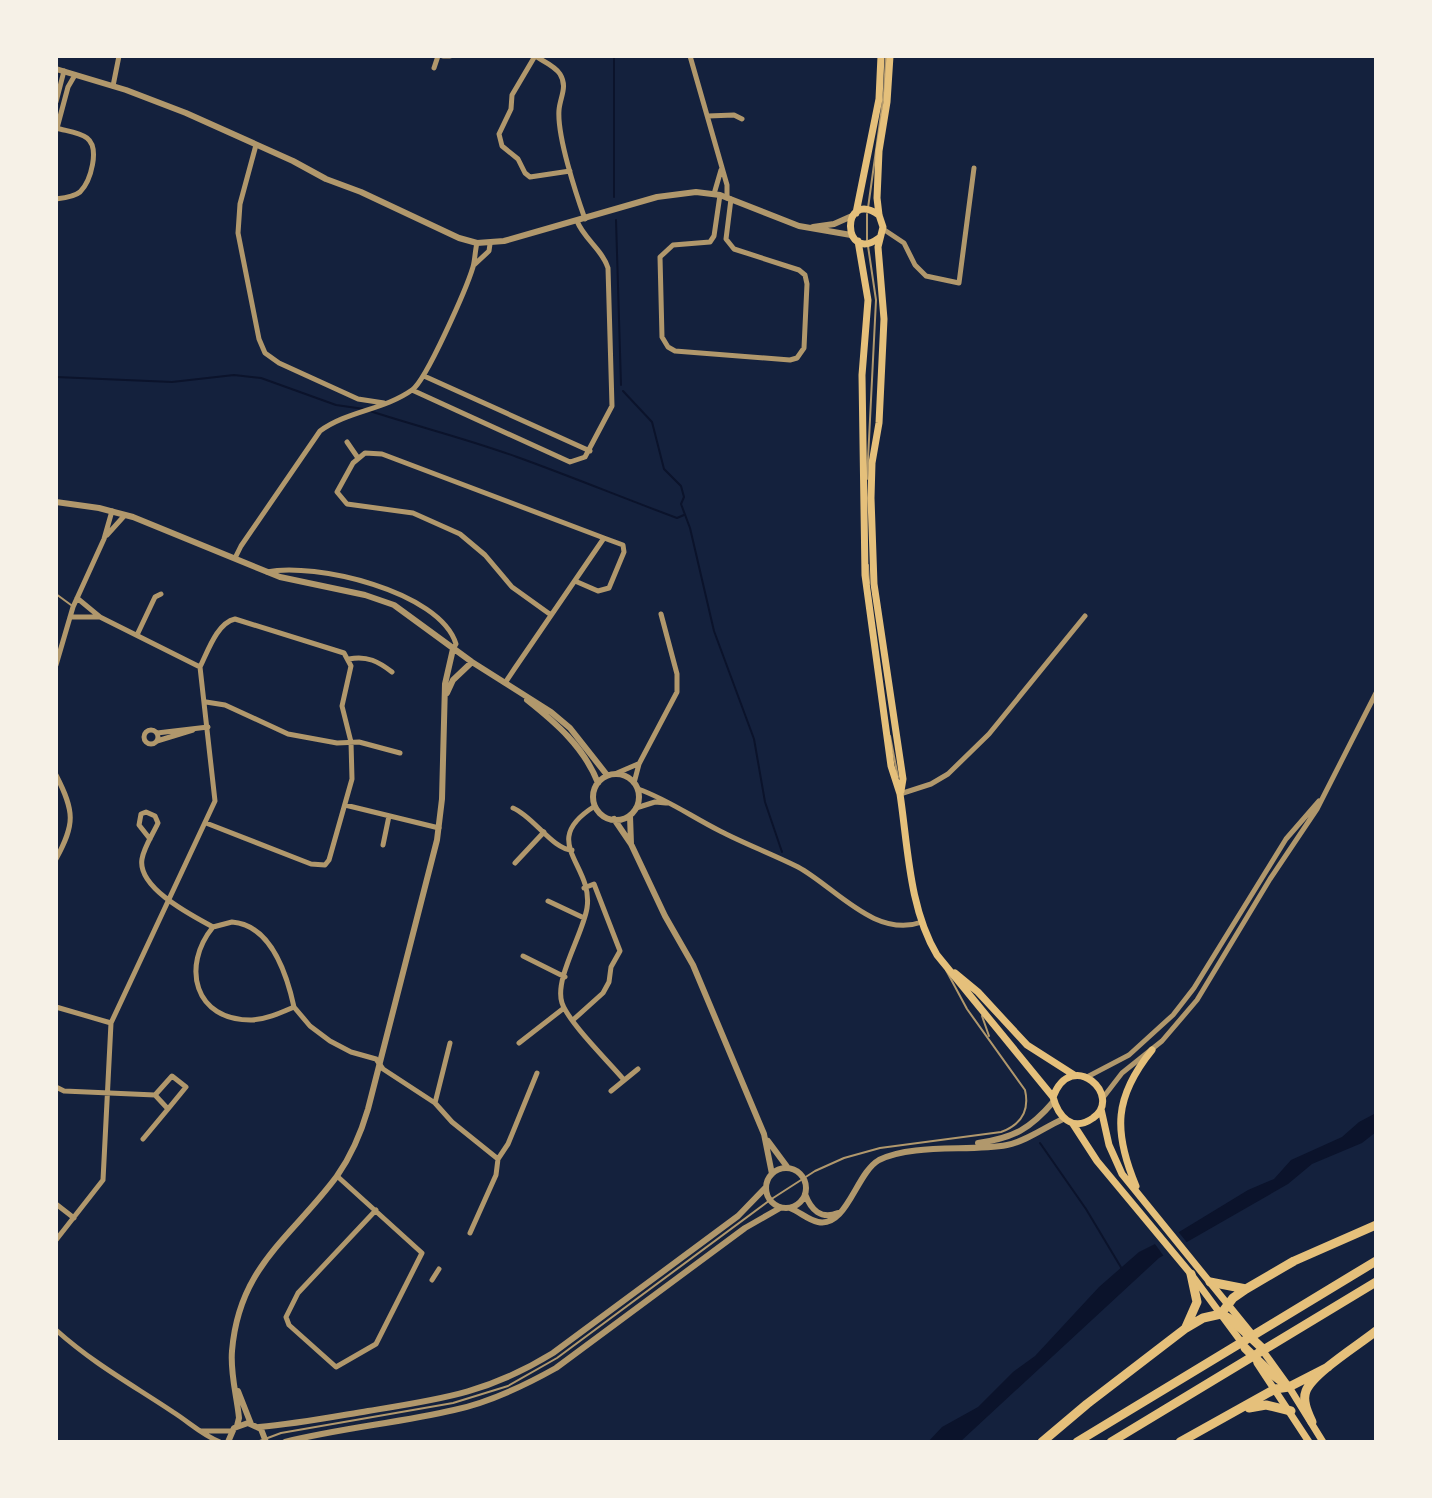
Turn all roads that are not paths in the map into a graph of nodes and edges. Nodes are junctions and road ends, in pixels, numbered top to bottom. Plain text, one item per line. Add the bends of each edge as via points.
1 (119, 56) edge
2 (441, 56) edge
3 (450, 56) edge
4 (535, 56) edge
5 (690, 56) edge
6 (886, 56) edge
7 (434, 68) dead end
8 (56, 69) edge
9 (64, 71) junction
10 (75, 75) junction
11 (113, 86) junction
12 (56, 102) edge
13 (708, 116) junction
14 (742, 119) dead end
15 (56, 128) edge
16 (256, 145) junction
17 (879, 151) junction
18 (974, 168) dead end
19 (721, 169) junction
20 (570, 171) junction
21 (872, 179) junction
22 (723, 196) junction
23 (56, 199) edge
24 (868, 209) junction
25 (854, 215) junction
26 (879, 215) junction
27 (581, 220) junction
28 (810, 228) junction
29 (883, 229) junction
30 (851, 235) junction
31 (879, 238) junction
32 (858, 241) junction
33 (477, 243) junction
34 (490, 244) junction
35 (867, 244) junction
36 (473, 266) junction
37 (424, 376) junction
38 (412, 390) junction
39 (383, 404) junction
40 (870, 440) junction
41 (347, 442) dead end
42 (590, 451) junction
43 (358, 458) junction
44 (872, 463) junction
45 (56, 502) edge
46 (112, 511) junction
47 (125, 515) junction
48 (604, 538) junction
49 (104, 539) junction
50 (235, 558) junction
51 (266, 572) junction
52 (575, 581) junction
53 (56, 594) edge
54 (161, 594) dead end
55 (77, 598) junction
56 (73, 607) junction
57 (661, 614) dead end
58 (551, 615) junction
59 (1085, 616) dead end
60 (70, 617) junction
61 (100, 617) junction
62 (137, 635) junction
63 (453, 649) junction
64 (349, 659) junction
65 (472, 662) junction
66 (56, 665) edge
67 (200, 667) junction
68 (392, 672) dead end
69 (505, 683) junction
70 (447, 693) junction
71 (1376, 693) edge
72 (206, 702) junction
73 (208, 727) junction
74 (194, 729) junction
75 (157, 733) junction
76 (156, 741) junction
77 (351, 742) junction
78 (400, 753) dead end
79 (639, 764) junction
80 (617, 773) junction
81 (56, 775) edge
82 (607, 775) junction
83 (598, 783) junction
84 (636, 786) junction
85 (900, 794) junction
86 (1322, 798) junction
87 (670, 804) junction
88 (345, 805) junction
89 (595, 806) junction
90 (513, 808) dead end
91 (636, 808) junction
92 (389, 816) junction
93 (630, 816) junction
94 (614, 819) junction
95 (206, 823) junction
96 (439, 828) junction
97 (544, 832) junction
98 (150, 839) junction
99 (1286, 839) junction
100 (631, 844) junction
101 (383, 845) dead end
102 (1294, 845) junction
103 (572, 850) junction
104 (56, 859) edge
105 (515, 863) dead end
106 (584, 888) junction
107 (548, 901) dead end
108 (170, 903) junction
109 (584, 918) junction
110 (922, 922) junction
111 (213, 927) junction
112 (523, 956) dead end
113 (945, 965) junction
114 (565, 977) junction
115 (978, 992) junction
116 (56, 1007) edge
117 (294, 1007) junction
118 (981, 1007) junction
119 (564, 1008) junction
120 (573, 1020) junction
121 (111, 1023) junction
122 (989, 1037) junction
123 (450, 1043) dead end
124 (519, 1043) dead end
125 (1152, 1050) junction
126 (380, 1064) junction
127 (638, 1069) dead end
128 (537, 1073) dead end
129 (1074, 1075) junction
130 (1087, 1077) junction
131 (624, 1080) junction
132 (56, 1087) edge
133 (611, 1091) dead end
134 (107, 1093) junction
135 (155, 1095) junction
136 (1053, 1099) junction
137 (1102, 1099) junction
138 (435, 1103) junction
139 (168, 1109) junction
140 (1101, 1109) junction
141 (1063, 1119) junction
142 (1073, 1124) junction
143 (143, 1139) dead end
144 (963, 1147) junction
145 (772, 1152) junction
146 (498, 1159) junction
147 (788, 1168) junction
148 (772, 1174) junction
149 (337, 1176) junction
150 (803, 1178) junction
151 (766, 1187) junction
152 (805, 1194) junction
153 (1140, 1196) junction
154 (770, 1200) junction
155 (56, 1204) edge
156 (780, 1208) junction
157 (790, 1208) junction
158 (844, 1208) junction
159 (376, 1210) junction
160 (74, 1218) junction
161 (1376, 1225) edge
162 (470, 1233) dead end
163 (56, 1240) edge
164 (1376, 1261) edge
165 (439, 1269) dead end
166 (1196, 1271) junction
167 (432, 1280) dead end
168 (1210, 1282) junction
169 (1376, 1282) edge
170 (1246, 1289) junction
171 (1228, 1304) junction
172 (1229, 1318) junction
173 (1186, 1328) junction
174 (56, 1330) edge
175 (1376, 1331) edge
176 (1245, 1348) joint
177 (1262, 1348) joint
178 (1328, 1367) junction
179 (1273, 1375) junction
180 (234, 1384) junction
181 (1289, 1387) junction
182 (1275, 1389) junction
183 (1291, 1411) junction
184 (1238, 1412) junction
185 (1312, 1422) junction
186 (251, 1424) junction
187 (259, 1427) junction
188 (234, 1428) junction
189 (200, 1431) junction
190 (266, 1440) edge
191 (220, 1442) edge
192 (228, 1442) edge
193 (257, 1442) edge
194 (285, 1442) edge
195 (1042, 1442) edge
196 (1077, 1442) edge
197 (1111, 1442) edge
198 (1180, 1442) edge
199 (1309, 1442) edge
200 (1323, 1442) edge

1 - 11 street
2 - 3 street
2 - 7 street
4 - 20 street via 562,77 559,113
4 - 20 street via 512,95 500,140 530,177
5 - 13 street
6 - 17 main road via 887,102
6 - 21 lane
6 - 25 main road
8 - 9 street
9 - 10 street
9 - 12 street
10 - 11 street
10 - 15 street
11 - 16 street
13 - 14 street
13 - 19 street
15 - 23 street via 84,136 94,152 86,182 76,195
16 - 33 street
16 - 39 street via 238,233 265,353 358,399
17 - 21 lane
17 - 26 main road
18 - 29 street via 959,283 926,276 904,243
19 - 22 street
19 - 22 street via 727,185
20 - 27 street
21 - 24 lane
22 - 22 street via 710,242 673,245 660,257 664,343 675,351 797,358 804,348 805,275 728,244
22 - 27 street via 668,195
22 - 28 street
24 - 25 main road
24 - 26 main road
24 - 35 lane
25 - 28 street
25 - 30 main road
26 - 29 main road
27 - 34 street
27 - 42 street via 579,227 608,268 612,406
28 - 30 street
29 - 31 main road
30 - 32 main road
31 - 35 main road
31 - 44 main road via 884,319
32 - 35 main road
32 - 85 main road via 868,300 862,375 865,575 884,726
33 - 34 street
33 - 36 street
34 - 36 street
35 - 40 lane via 876,300
36 - 37 street
37 - 38 street
37 - 42 street
38 - 39 street
38 - 42 street via 570,462
39 - 50 street via 329,424 317,434
40 - 44 lane
40 - 85 lane via 870,585
41 - 43 street
43 - 48 street via 382,454
43 - 58 street via 337,492 347,504 393,508 453,530 479,549 521,595
44 - 85 main road via 874,584 903,779
45 - 46 street
46 - 47 street
46 - 49 street
47 - 49 street
47 - 50 street
48 - 52 street
48 - 52 street via 624,549 611,586 601,591
49 - 55 street
50 - 51 street
51 - 63 street via 380,599
51 - 63 street via 283,568 378,585 421,606 450,633
52 - 58 street
53 - 56 lane
54 - 62 street
55 - 56 street
55 - 61 street
56 - 60 street
57 - 79 street via 677,692
58 - 69 street
59 - 85 street via 989,734 948,774
60 - 61 street
60 - 66 street
61 - 62 street
62 - 67 street
63 - 65 street
63 - 70 street
64 - 67 street via 344,653 235,619 221,627
64 - 68 street via 370,659
64 - 77 street via 342,706
65 - 69 street
65 - 70 street
67 - 72 street
69 - 82 street via 562,721
69 - 83 street via 565,733
70 - 96 street
71 - 86 street
72 - 73 street
72 - 77 street via 225,705 288,734
73 - 74 street
73 - 95 street via 215,801
74 - 75 street
74 - 76 street
75 - 76 street
75 - 76 street via 149,730 144,736 148,743
77 - 78 street
77 - 88 street via 352,779
79 - 80 street
79 - 84 street
80 - 82 street
80 - 84 street
81 - 104 street via 72,816
82 - 83 street
83 - 89 street
84 - 87 street
84 - 91 street
85 - 110 main road
86 - 99 street
86 - 102 street
87 - 91 street
87 - 110 street via 801,869 873,917 904,926
88 - 92 street
88 - 95 street via 325,865
89 - 94 street
89 - 103 street via 572,823
90 - 97 street
91 - 93 street
92 - 96 street
92 - 101 street
93 - 94 street
93 - 100 street
94 - 100 street
95 - 108 street
96 - 126 street
97 - 103 street via 563,849
97 - 105 street
98 - 98 street via 139,825 146,812 157,819
98 - 108 street via 143,868
99 - 102 street
99 - 130 street via 1165,1025 1123,1059
100 - 145 street via 693,965
102 - 125 street via 1197,1000
103 - 106 street
106 - 109 street
106 - 120 street via 594,884 620,951 603,993
107 - 109 street
108 - 111 street
108 - 121 street
109 - 114 street
110 - 113 main road
111 - 117 street via 239,923 259,933 282,969
111 - 117 street via 198,951 195,972 199,991 212,1007 252,1020
112 - 114 street
113 - 115 main road
113 - 118 main road
113 - 122 lane via 961,1000
114 - 119 street
115 - 118 lane
115 - 129 main road via 1027,1045
116 - 121 street
117 - 126 street via 330,1041
118 - 122 lane
118 - 136 main road
119 - 120 street
119 - 124 street
120 - 131 street
121 - 134 street
122 - 150 lane via 1025,1090 1027,1105 1019,1123 1001,1132 870,1150
123 - 138 street
125 - 137 street via 1122,1073
125 - 153 main road via 1131,1079 1120,1116 1123,1151
126 - 138 street
126 - 149 street via 361,1131
127 - 131 street
128 - 146 street
129 - 130 main road
129 - 136 main road via 1063,1081
130 - 137 main road
131 - 133 street
132 - 134 street
134 - 135 street
134 - 160 street via 103,1180
135 - 139 street
135 - 139 street via 172,1076 186,1087
136 - 141 main road
136 - 144 street via 1019,1133
137 - 140 main road
138 - 146 street
139 - 143 street
140 - 142 main road via 1092,1119
140 - 153 main road via 1112,1155
141 - 142 main road
141 - 144 street via 1015,1143
142 - 166 main road via 1146,1220
144 - 158 street via 876,1162
145 - 147 street
145 - 148 street
146 - 162 street
147 - 148 street
147 - 150 street
148 - 151 street
149 - 159 street
149 - 180 street via 254,1276 236,1325
150 - 152 street
150 - 154 lane
151 - 154 street
151 - 187 street via 738,1216 524,1371 450,1397
152 - 157 street
152 - 158 street via 822,1215
153 - 166 main road
154 - 156 street
154 - 190 lane via 557,1358 508,1386 453,1403
155 - 160 street
156 - 157 street
156 - 194 street via 530,1383 455,1410
157 - 158 street via 825,1223
159 - 159 street via 422,1253 376,1344 336,1367 286,1317 294,1299
160 - 163 street
161 - 170 highway
164 - 196 highway
165 - 167 street
166 - 168 main road
166 - 172 main road
166 - 173 highway via 1197,1302
168 - 170 highway
168 - 171 main road
169 - 197 highway
170 - 171 highway
171 - 172 highway
171 - 172 main road
172 - 173 highway via 1203,1318
172 - 176 main road
172 - 177 highway
173 - 195 highway
174 - 189 street via 107,1372
175 - 178 highway
176 - 179 highway
177 - 179 main road
178 - 181 highway
178 - 185 highway via 1305,1393
179 - 181 highway
179 - 182 main road
180 - 186 street
180 - 188 street via 239,1418
181 - 182 highway
181 - 185 main road
182 - 183 main road
182 - 184 highway
183 - 184 highway via 1266,1405
183 - 199 main road
184 - 198 highway
185 - 200 main road
186 - 187 street
186 - 188 street
187 - 190 street
188 - 189 street
188 - 192 street
189 - 191 street
190 - 193 lane

